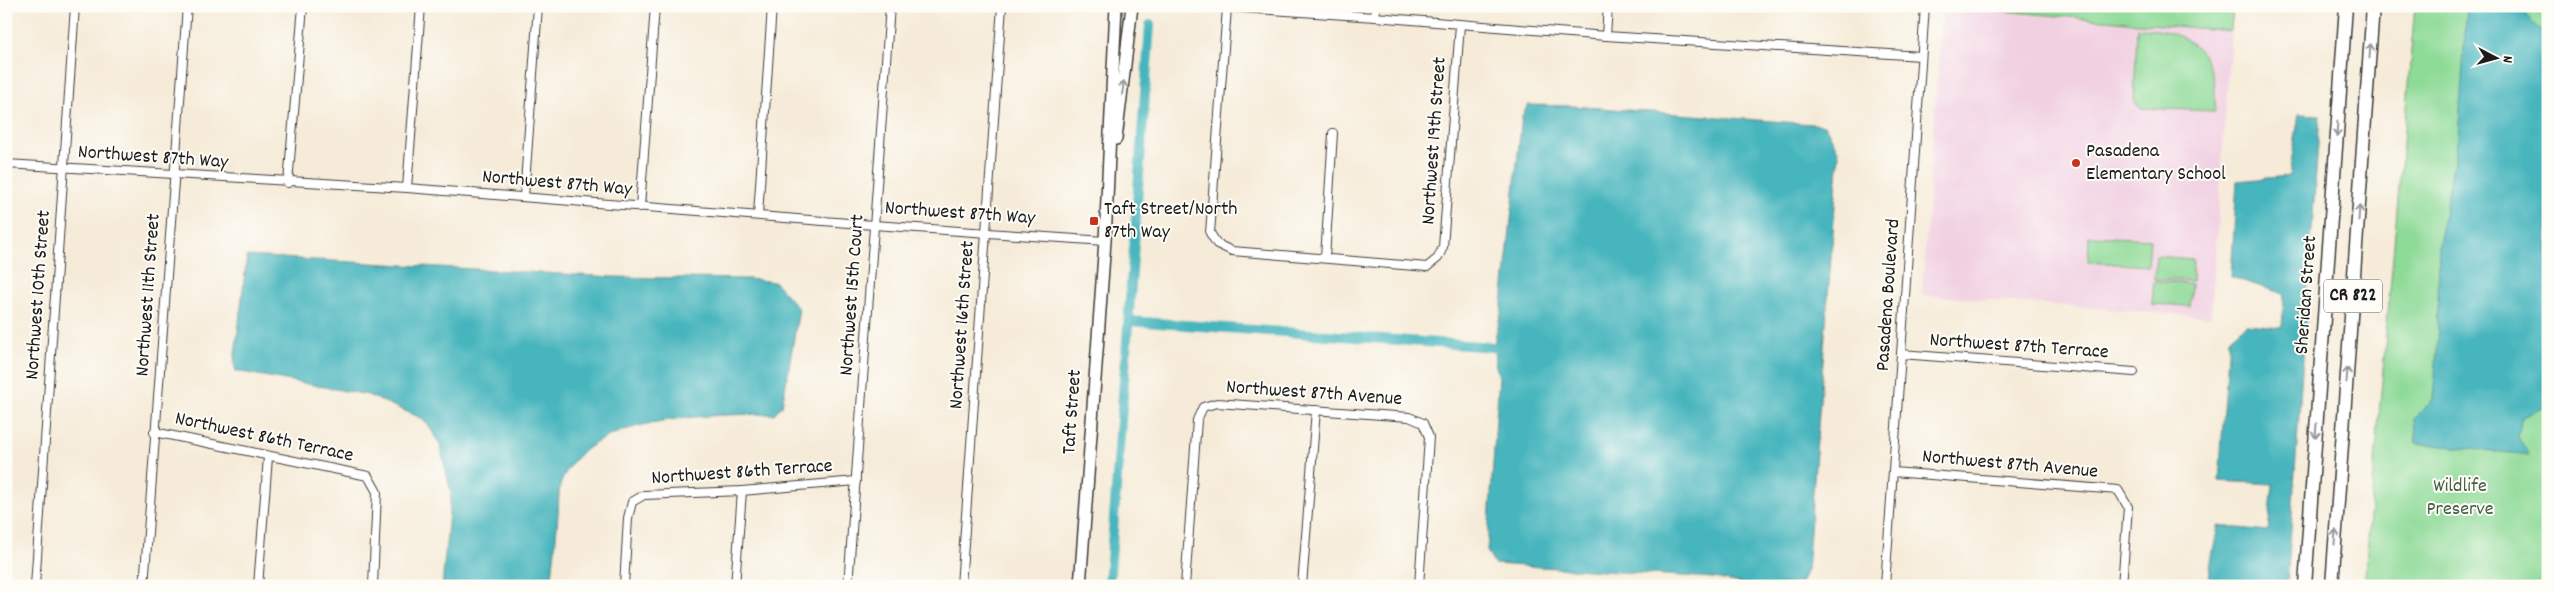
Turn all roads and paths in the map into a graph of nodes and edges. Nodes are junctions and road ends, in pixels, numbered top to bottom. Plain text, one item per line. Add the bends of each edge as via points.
1 (75, 6) edge
2 (187, 6) edge
3 (303, 6) edge
4 (421, 6) edge
5 (538, 6) edge
6 (655, 6) edge
7 (772, 6) edge
8 (890, 6) edge
9 (1002, 6) edge
10 (1116, 6) edge
11 (1132, 6) edge
12 (1213, 6) edge
13 (1376, 6) edge
14 (1608, 6) edge
15 (1925, 6) edge
16 (2346, 6) edge
17 (2373, 6) edge
18 (1227, 8) junction
19 (1375, 17) junction
20 (1460, 25) junction
21 (1606, 36) junction
22 (1921, 56) junction
23 (1333, 133) dead end
24 (6, 164) edge
25 (64, 168) junction
26 (174, 176) junction
27 (288, 183) junction
28 (407, 188) junction
29 (524, 197) junction
30 (640, 207) junction
31 (758, 215) junction
32 (874, 225) junction
33 (986, 231) junction
34 (1104, 240) junction
35 (1325, 258) junction
36 (1901, 354) junction
37 (2134, 372) dead end
38 (1316, 410) junction
39 (154, 432) junction
40 (268, 457) junction
41 (1893, 472) junction
42 (856, 481) junction
43 (742, 490) junction
44 (35, 586) edge
45 (144, 586) edge
46 (258, 586) edge
47 (372, 586) edge
48 (624, 586) edge
49 (735, 586) edge
50 (848, 586) edge
51 (961, 586) edge
52 (1080, 586) edge
53 (1185, 586) edge
54 (1302, 586) edge
55 (1419, 586) edge
56 (1885, 586) edge
57 (2122, 586) edge
58 (2304, 586) edge
59 (2332, 586) edge

1 - 25 street, Northwest 10th Street
2 - 26 street, Northwest 11th Street
3 - 27 street
4 - 28 street
5 - 29 street
6 - 30 street
7 - 31 street
8 - 32 street, Northwest 15th Court
9 - 33 street, Northwest 16th Street
10 - 34 street, Taft Street
34 -> 11 street, Taft Street
12 - 18 street
13 - 19 street
14 - 21 street
15 - 22 street, Pasadena Boulevard
16 -> 58 main road, Sheridan Street / CR 822
59 -> 17 main road, CR 822
18 - 19 street
18 - 35 street via 1210,233 1217,244 1232,251
19 - 20 street
20 - 21 street
20 - 35 street, Northwest 19th Street via 1443,247 1438,258 1427,266
21 - 22 street
22 - 36 street, Pasadena Boulevard
23 - 35 street
24 - 25 street, Northwest 87th Way
25 - 26 street, Northwest 87th Way
25 - 44 street, Northwest 10th Street
26 - 27 street, Northwest 87th Way
26 - 39 street, Northwest 11th Street
27 - 28 street, Northwest 87th Way
28 - 29 street, Northwest 87th Way
29 - 30 street, Northwest 87th Way
30 - 31 street, Northwest 87th Way
31 - 32 street, Northwest 87th Way
32 - 33 street, Northwest 87th Way
32 - 42 street, Northwest 15th Court
33 - 34 street, Northwest 87th Way
33 - 51 street, Northwest 16th Street
34 - 52 street, Taft Street
36 - 37 street, Northwest 87th Terrace
36 - 41 street, Pasadena Boulevard
38 - 53 street, Northwest 87th Avenue via 1217,402 1203,408 1197,420
38 - 54 street
38 - 55 street, Northwest 87th Avenue via 1409,417 1423,422 1429,437
39 - 40 street, Northwest 86th Terrace
39 - 45 street, Northwest 11th Street
40 - 46 street
40 - 47 street, Northwest 86th Terrace via 368,476 377,492
41 - 56 street, Pasadena Boulevard
41 - 57 street, Northwest 87th Avenue via 2118,490 2128,507
42 - 43 street, Northwest 86th Terrace
42 - 50 street, Northwest 15th Court
43 - 48 street, Northwest 86th Terrace via 644,495 632,502
43 - 49 street

